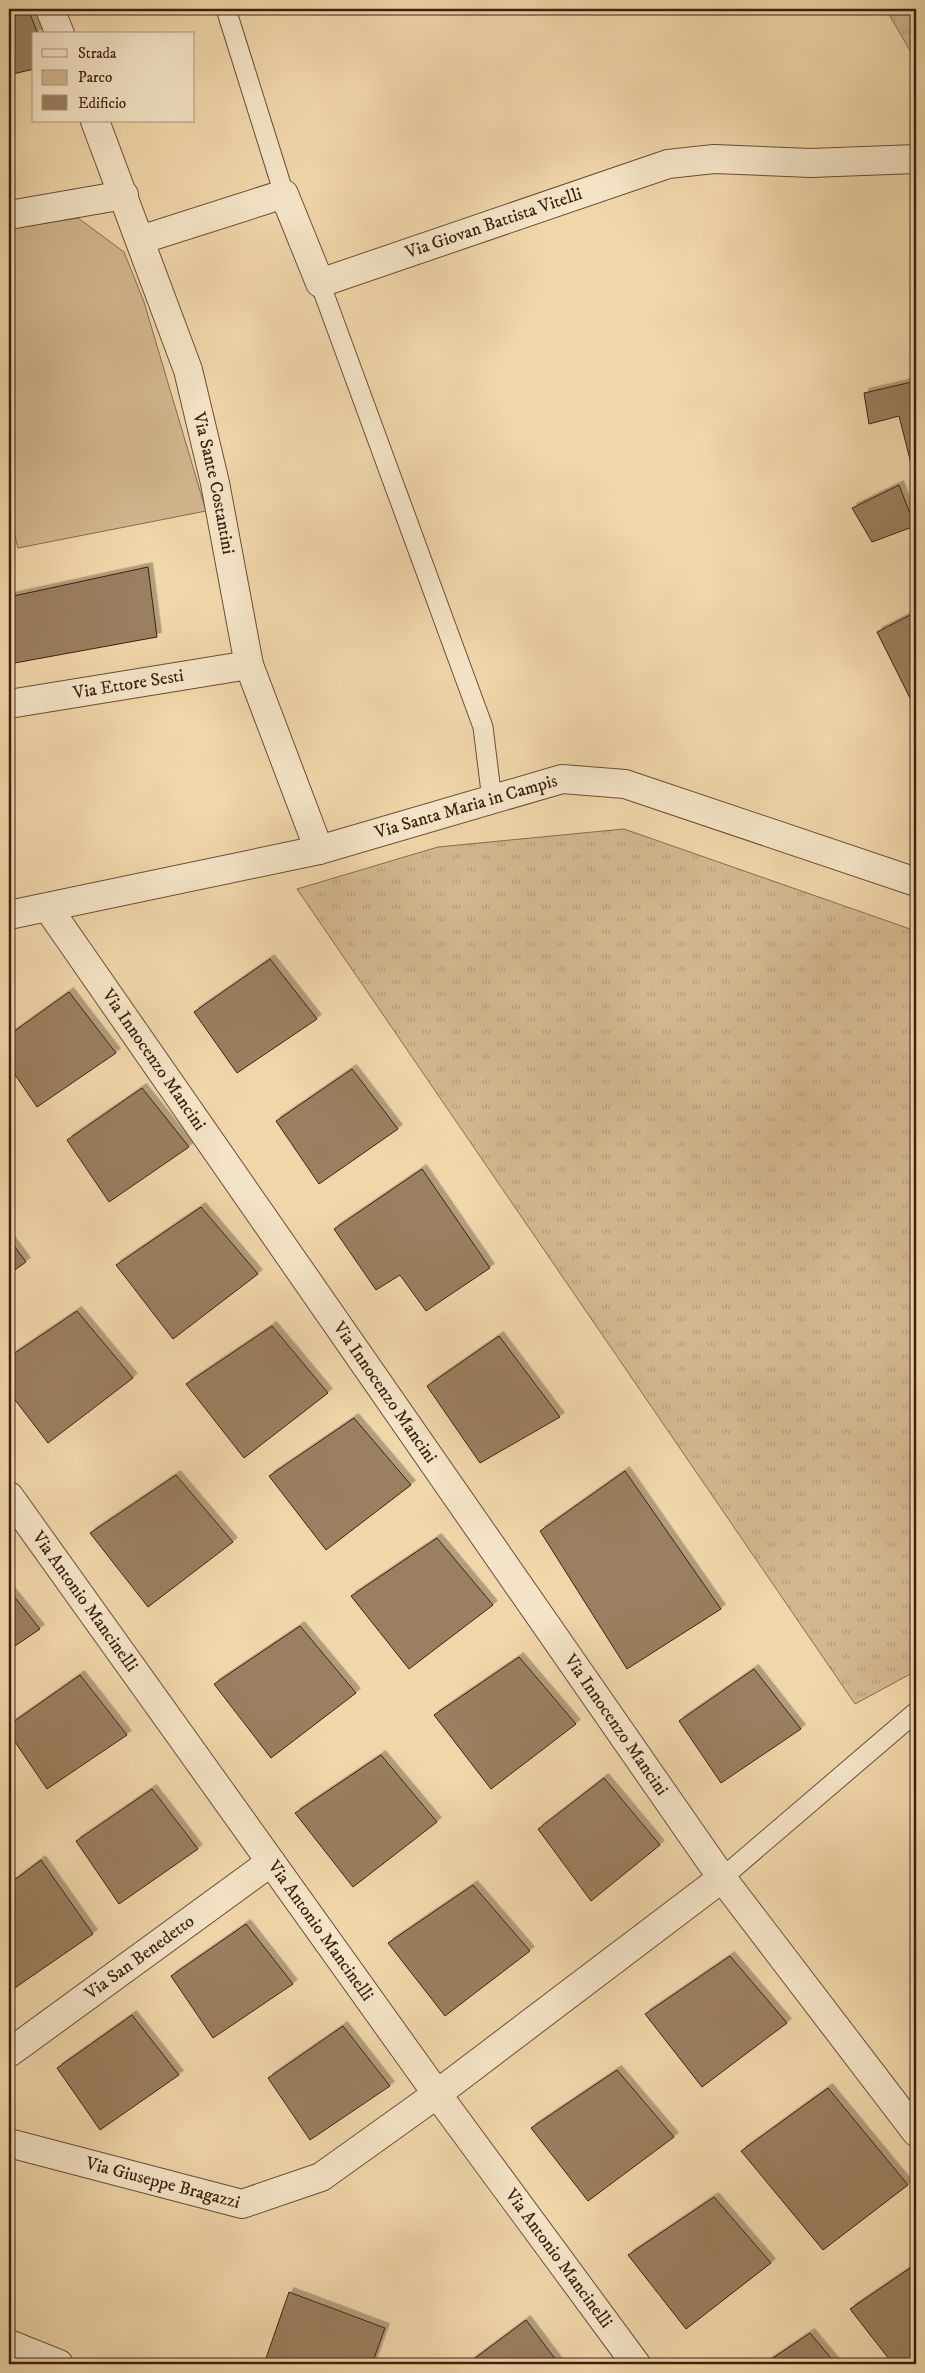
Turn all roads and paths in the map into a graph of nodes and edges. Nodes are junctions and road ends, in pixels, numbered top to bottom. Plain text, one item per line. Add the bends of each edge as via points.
1 (50, 9) edge
2 (226, 9) edge
3 (59, 32) edge
4 (95, 122) edge
5 (916, 159) edge
6 (284, 194) junction
7 (124, 195) junction
8 (9, 215) edge
9 (140, 240) junction
10 (320, 283) junction
11 (249, 665) junction
12 (9, 704) edge
13 (492, 800) junction
14 (319, 850) junction
15 (916, 882) edge
16 (48, 908) junction
17 (9, 915) edge
18 (9, 1496) edge
19 (916, 1712) edge
20 (271, 1862) junction
21 (722, 1878) junction
22 (9, 2053) edge
23 (437, 2094) junction
24 (916, 2132) edge
25 (9, 2143) edge
26 (9, 2344) edge
27 (59, 2364) edge
28 (636, 2364) edge

1 - 3 street
2 - 6 lane
4 - 7 street, Via Sante Costantini
5 - 10 street, Via Giovan Battista Vitelli via 811,163 714,159 668,164
6 - 9 street
6 - 10 street
7 - 8 street
7 - 9 street, Via Sante Costantini
9 - 11 street, Via Sante Costantini via 188,370 215,483
10 - 13 lane via 483,727
11 - 12 street, Via Ettore Sesti
11 - 14 street, Via Sante Costantini
13 - 14 street, Via Santa Maria in Campis
13 - 15 street, Via Santa Maria in Campis via 562,779 625,784
14 - 16 street, Via Santa Maria in Campis
16 - 17 street, Via Santa Maria in Campis
16 - 21 street, Via Innocenzo Mancini
18 - 20 street, Via Antonio Mancinelli
19 - 21 lane
20 - 22 street, Via San Benedetto
20 - 23 street, Via Antonio Mancinelli
21 - 23 street
21 - 24 street, Via Innocenzo Mancini
23 - 25 street, Via Giuseppe Bragazzi via 320,2177 242,2204
23 - 28 street, Via Antonio Mancinelli
26 - 27 street

